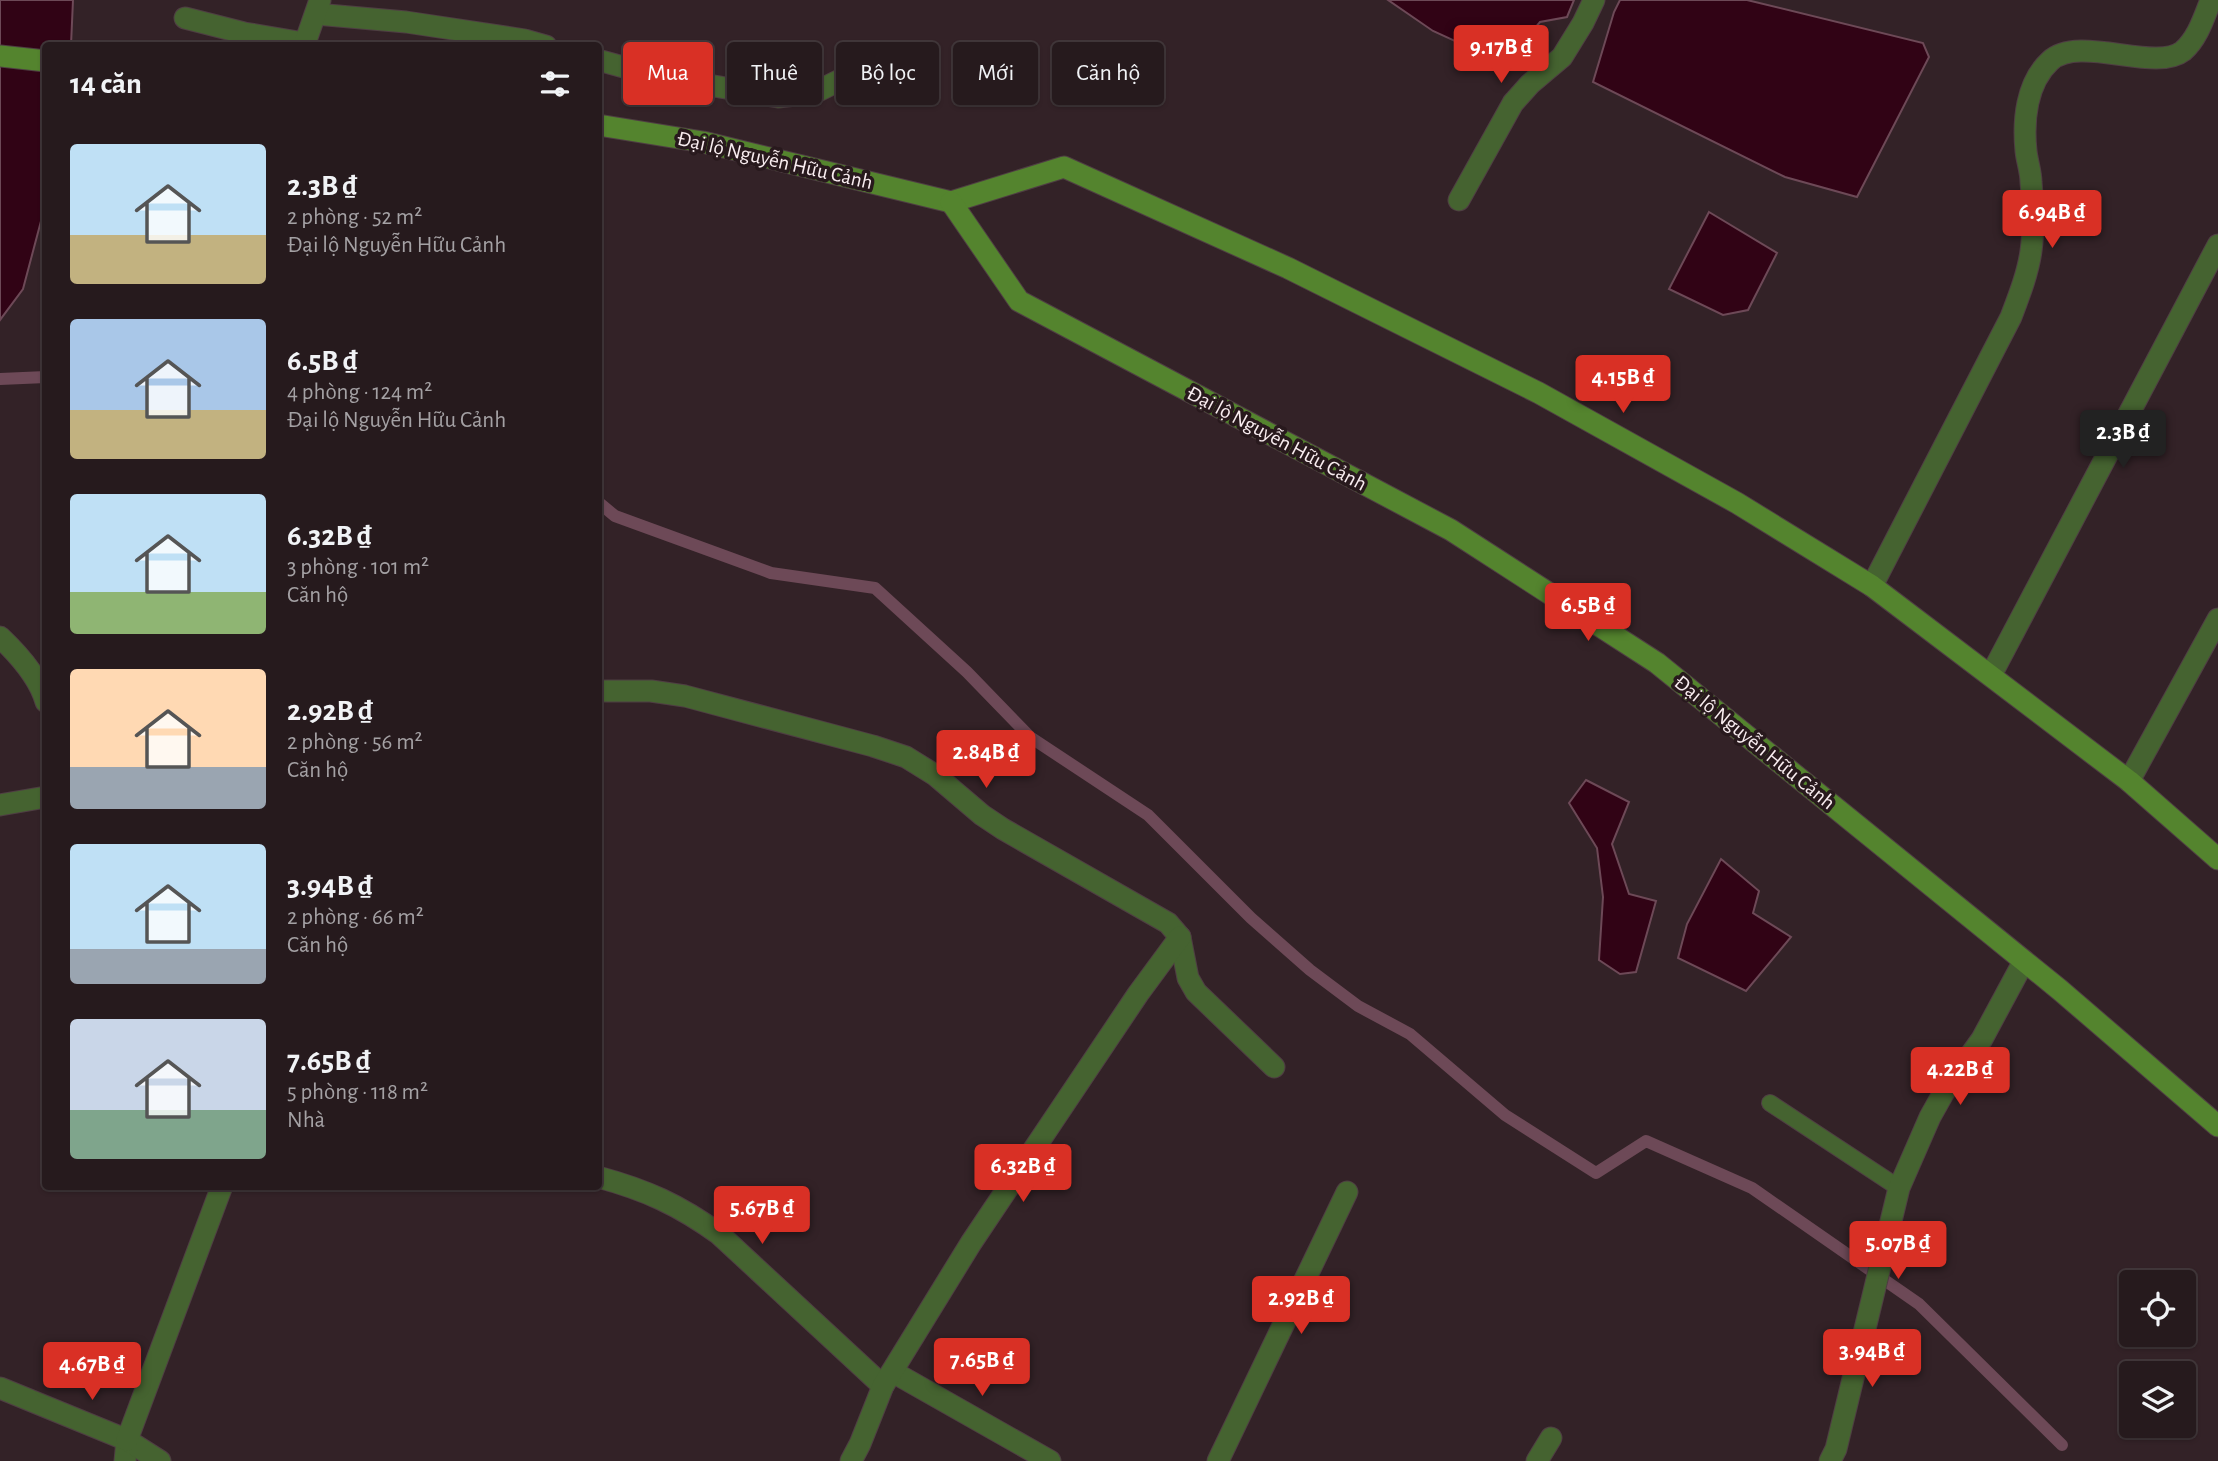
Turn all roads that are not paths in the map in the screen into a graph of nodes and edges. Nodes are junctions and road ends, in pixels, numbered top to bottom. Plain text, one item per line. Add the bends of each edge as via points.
1 (1594, 0) edge
2 (2211, 0) edge
3 (318, 7) edge
4 (185, 18) dead end
5 (293, 42) edge
6 (305, 42) edge
7 (532, 42) edge
8 (0, 56) edge
9 (42, 61) edge
10 (602, 61) edge
11 (836, 82) edge
12 (602, 126) edge
13 (1458, 200) dead end
14 (951, 202) junction
15 (2218, 245) edge
16 (1872, 586) junction
17 (2218, 619) edge
18 (0, 637) edge
19 (1991, 675) junction
20 (42, 690) edge
21 (602, 691) edge
22 (2129, 781) junction
23 (42, 798) edge
24 (0, 805) edge
25 (2218, 859) edge
26 (1180, 937) junction
27 (2024, 961) junction
28 (1274, 1067) dead end
29 (1770, 1103) dead end
30 (2218, 1126) edge
31 (602, 1178) edge
32 (1899, 1188) junction
33 (221, 1190) edge
34 (1347, 1192) dead end
35 (888, 1379) junction
36 (0, 1388) edge
37 (1551, 1438) dead end
38 (128, 1440) junction
39 (125, 1461) edge
40 (160, 1461) edge
41 (851, 1461) edge
42 (1051, 1461) edge
43 (1218, 1461) edge
44 (1537, 1461) edge
45 (1830, 1461) edge

1 - 13 street via 1562,57 1513,103
2 - 16 street via 2196,35 2182,52 2165,58 2069,50 2050,61 2033,84 2026,114 2031,252 2021,291
3 - 6 street
3 - 7 street
4 - 5 street
8 - 9 main road
10 - 11 street via 656,76 778,97 814,93
12 - 14 main road, Đại lộ Nguyễn Hữu Cảnh via 703,142
14 - 16 main road via 1064,167 1288,268 1539,393 1737,503
14 - 27 main road, Đại lộ Nguyễn Hữu Cảnh via 1019,301 1451,530 1657,663
15 - 19 street
16 - 19 main road
17 - 22 street
18 - 20 street via 16,651
19 - 22 main road
21 - 26 street via 685,696 906,757 1003,829 1168,923
22 - 25 main road
23 - 24 street
26 - 28 street via 1188,978 1196,992
26 - 35 street via 971,1243
27 - 30 main road, Đại lộ Nguyễn Hữu Cảnh
27 - 32 street via 1982,1039 1930,1117
29 - 32 lane
31 - 35 street via 644,1190 689,1212
32 - 45 street
33 - 38 street
34 - 43 street
35 - 41 street
35 - 42 street
36 - 38 street
37 - 44 street
38 - 39 street
38 - 40 street

